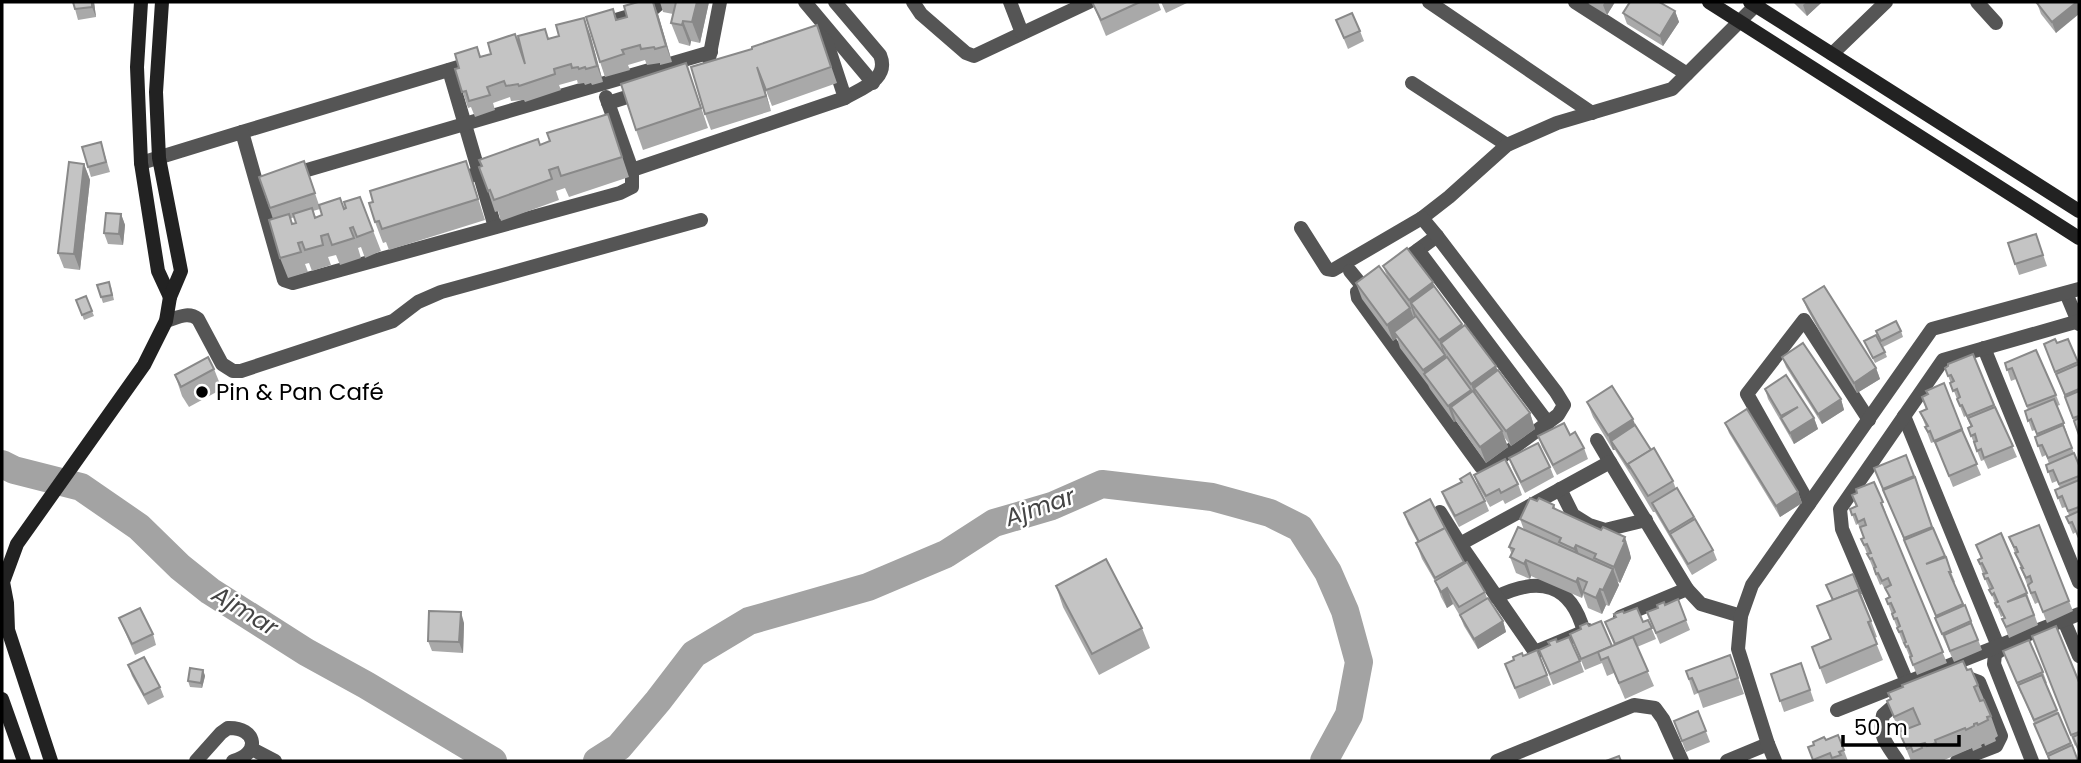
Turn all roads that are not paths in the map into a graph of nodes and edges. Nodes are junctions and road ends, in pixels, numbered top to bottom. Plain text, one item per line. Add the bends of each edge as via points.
1 (141, 2) edge
2 (162, 2) edge
3 (661, 2) edge
4 (720, 2) edge
5 (805, 2) edge
6 (835, 2) edge
7 (913, 2) edge
8 (1010, 2) edge
9 (1089, 2) edge
10 (1429, 2) edge
11 (1575, 2) edge
12 (1709, 2) edge
13 (1886, 2) edge
14 (1977, 2) edge
15 (1755, 3) edge
16 (847, 16) junction
17 (1739, 20) junction
18 (1996, 23) dead end
19 (589, 28) edge
20 (829, 31) junction
21 (1022, 33) junction
22 (792, 45) edge
23 (711, 52) junction
24 (1832, 54) junction
25 (487, 59) edge
26 (719, 67) edge
27 (449, 70) junction
28 (1687, 74) junction
29 (873, 83) junction
30 (1412, 83) dead end
31 (601, 85) junction
32 (658, 87) edge
33 (845, 98) junction
34 (608, 103) junction
35 (1592, 113) junction
36 (464, 124) junction
37 (242, 131) junction
38 (1507, 145) junction
39 (159, 158) junction
40 (516, 162) edge
41 (141, 163) junction
42 (632, 170) junction
43 (478, 174) junction
44 (258, 184) junction
45 (439, 186) edge
46 (2079, 211) edge
47 (1422, 218) junction
48 (701, 220) dead end
49 (495, 227) junction
50 (1301, 228) dead end
51 (1437, 236) junction
52 (2079, 237) edge
53 (1418, 250) junction
54 (1350, 271) dead end
55 (1363, 287) junction
56 (2073, 291) edge
57 (170, 298) junction
58 (166, 321) junction
59 (2079, 323) edge
60 (1984, 348) junction
61 (1904, 416) junction
62 (1869, 419) junction
63 (1548, 423) junction
64 (1597, 440) dead end
65 (1609, 462) junction
66 (1560, 489) junction
67 (1809, 503) junction
68 (1440, 512) edge
69 (1646, 520) junction
70 (1460, 544) junction
71 (2, 582) edge
72 (2079, 582) edge
73 (1687, 589) junction
74 (1496, 597) junction
75 (2079, 616) edge
76 (1741, 617) junction
77 (2065, 623) junction
78 (1597, 626) junction
79 (1998, 646) junction
80 (2079, 656) edge
81 (1907, 682) junction
82 (1944, 687) edge
83 (1924, 695) edge
84 (2, 699) edge
85 (1837, 710) dead end
86 (1768, 744) junction
87 (242, 758) edge
88 (24, 761) edge
89 (51, 761) edge
90 (196, 761) edge
91 (275, 761) edge
92 (1497, 761) edge
93 (1682, 761) edge
94 (1727, 761) edge
95 (1776, 761) edge
96 (1898, 761) edge
97 (1957, 761) edge
98 (2032, 761) edge

1 - 41 street via 136,67
2 - 39 street via 156,92
3 - 19 street via 653,9
4 - 23 street
5 - 20 street
6 - 16 street
7 - 21 street via 974,56
8 - 21 street
9 - 21 street
10 - 35 street
11 - 28 street
12 - 17 street
13 - 24 street
14 - 18 street
15 - 17 street
15 - 24 street
16 - 20 street
16 - 29 street via 883,62 883,71
17 - 28 street
17 - 52 street
20 - 29 street
22 - 33 street via 822,37
23 - 26 street via 707,71
23 - 31 street
24 - 46 street
25 - 27 street
27 - 36 street
27 - 37 street
28 - 35 street via 1672,89
29 - 33 street
30 - 38 street
31 - 34 street
31 - 36 street
32 - 34 street
33 - 42 street
34 - 42 street via 612,132
35 - 38 street
36 - 43 street
36 - 44 street
37 - 39 street
37 - 44 street
38 - 47 street
39 - 41 street
39 - 57 street via 181,271
40 - 43 street
41 - 57 street via 158,271
42 - 49 street via 632,187 620,193
43 - 45 street
43 - 49 street
44 - 49 street via 279,236 288,283
47 - 50 street via 1333,270 1326,269
47 - 51 street
48 - 58 street via 441,292 393,321 241,371 222,364 193,315
51 - 53 street
51 - 63 street via 1564,405
53 - 55 street
53 - 63 street
54 - 55 street
55 - 63 street via 1358,298 1480,467 1493,463
56 - 59 street
56 - 62 street via 1932,330
57 - 58 street
58 - 71 street via 144,365 17,544
59 - 60 street
60 - 61 street via 1943,360
60 - 72 street
61 - 79 street
61 - 81 street via 1840,509 1842,529
62 - 67 street
62 - 67 street via 1804,320 1747,394
64 - 65 street
65 - 66 street
65 - 69 street
66 - 69 street via 1573,515 1589,525 1605,530
66 - 70 street
67 - 76 street via 1752,585
68 - 70 street
69 - 73 street
70 - 74 street
71 - 89 street via 8,630
73 - 76 street via 1701,604
73 - 78 street
74 - 78 street via 1515,588 1544,586 1572,601 1579,615
74 - 78 street via 1535,652
75 - 77 street
75 - 79 street
76 - 86 street via 1738,649
77 - 80 street
77 - 98 street via 1995,654 1994,664
79 - 81 street
81 - 85 street
82 - 97 street via 1971,679 1979,682 2001,736 1996,746
83 - 96 street via 1883,715 1883,739
84 - 88 street
86 - 94 street
86 - 95 street
87 - 90 street via 252,741 249,734 228,728
87 - 91 street
92 - 93 street via 1634,705 1655,708

